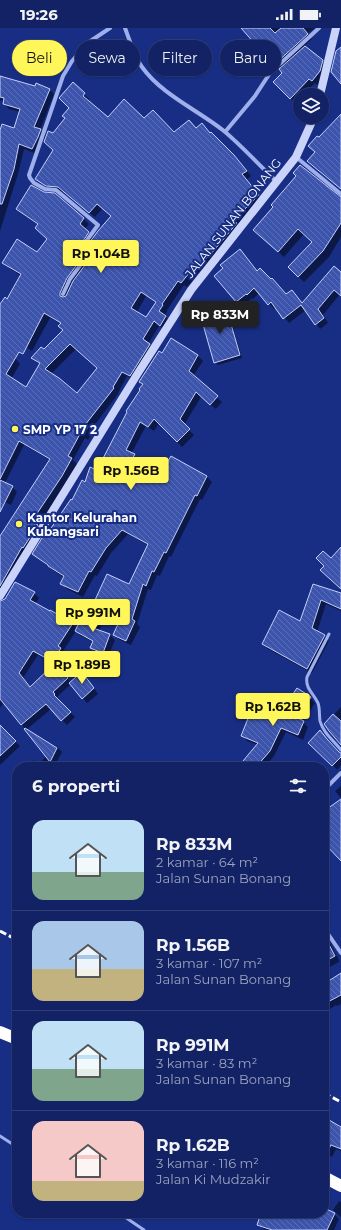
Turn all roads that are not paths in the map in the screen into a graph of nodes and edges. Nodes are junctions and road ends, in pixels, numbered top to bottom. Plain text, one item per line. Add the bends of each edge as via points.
1 (110, 28) edge
2 (125, 28) edge
3 (319, 28) edge
4 (336, 28) edge
5 (322, 88) edge
6 (311, 124) edge
7 (225, 132) junction
8 (296, 157) junction
9 (277, 182) junction
10 (341, 194) edge
11 (63, 294) dead end
12 (0, 596) edge
13 (328, 634) dead end
14 (341, 750) edge
15 (341, 773) edge
16 (329, 785) edge
17 (329, 935) edge
18 (341, 953) edge
19 (0, 1032) edge
20 (12, 1037) edge
21 (0, 1136) edge
22 (12, 1144) edge
23 (329, 1180) edge
24 (341, 1186) edge
25 (126, 1218) edge
26 (144, 1230) edge

1 - 11 street via 90,42 72,61 63,76 30,175 34,183 45,189 56,190 98,225 82,247 88,255 70,279
2 - 7 street via 141,66 152,79
3 - 7 street via 270,73 255,96
4 - 5 street
6 - 8 street, JALAN SUNAN BONANG
7 - 9 street
8 - 9 street, JALAN SUNAN BONANG
8 - 10 street
9 - 12 street, JALAN SUNAN BONANG via 192,290
13 - 14 lane via 306,682 318,703 322,727
15 - 16 street
17 - 18 street
19 - 20 highway
21 - 22 lane
23 - 24 highway
25 - 26 lane

